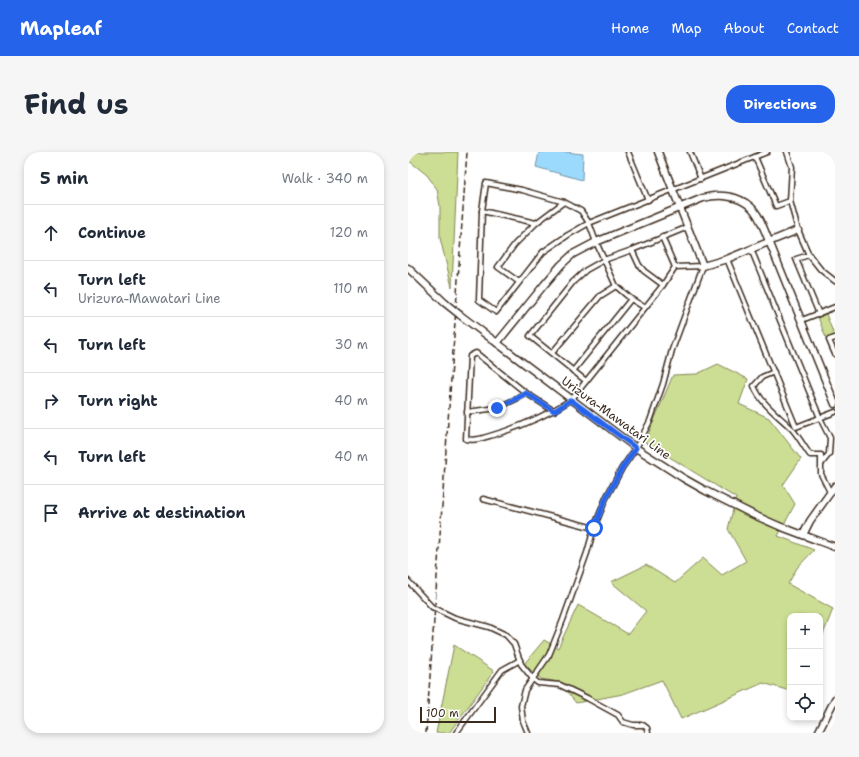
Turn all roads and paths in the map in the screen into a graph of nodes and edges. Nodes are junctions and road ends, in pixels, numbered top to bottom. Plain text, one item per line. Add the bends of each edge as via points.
1 (628, 152) edge
2 (658, 152) edge
3 (767, 152) edge
4 (787, 152) edge
5 (692, 153) edge
6 (755, 157) junction
7 (701, 179) junction
8 (674, 190) junction
9 (648, 200) junction
10 (790, 201) junction
11 (564, 202) junction
12 (680, 208) junction
13 (482, 211) junction
14 (536, 223) junction
15 (589, 223) junction
16 (688, 227) junction
17 (798, 230) junction
18 (662, 237) junction
19 (769, 241) junction
20 (596, 242) junction
21 (751, 248) junction
22 (632, 250) junction
23 (809, 255) junction
24 (727, 259) junction
25 (604, 260) junction
26 (703, 266) junction
27 (675, 267) junction
28 (408, 268) edge
29 (835, 281) edge
30 (519, 282) junction
31 (663, 285) junction
32 (616, 286) junction
33 (631, 299) junction
34 (644, 307) junction
35 (835, 307) edge
36 (819, 314) junction
37 (802, 320) junction
38 (835, 338) edge
39 (497, 343) junction
40 (552, 353) junction
41 (835, 354) edge
42 (573, 371) junction
43 (774, 372) junction
44 (586, 381) junction
45 (526, 393) junction
46 (571, 400) junction
47 (835, 404) edge
48 (554, 411) junction
49 (467, 412) junction
50 (835, 412) edge
51 (820, 418) junction
52 (636, 448) junction
53 (822, 462) junction
54 (835, 486) edge
55 (830, 492) junction
56 (483, 499) dead end
57 (594, 528) junction
58 (803, 535) junction
59 (835, 547) edge
60 (408, 581) edge
61 (520, 660) junction
62 (533, 679) junction
63 (835, 699) edge
64 (456, 733) edge
65 (528, 733) edge
66 (648, 733) edge
67 (818, 733) edge

1 - 9 street
2 - 8 street
3 - 6 street
4 - 10 street via 792,167
5 - 7 street
6 - 7 street
6 - 10 street via 776,206
7 - 8 street
8 - 9 street
8 - 12 street
9 - 15 street
10 - 17 street
11 - 13 street via 486,183
11 - 14 street
11 - 15 street via 581,211
12 - 16 street
12 - 19 street via 714,196 735,198 752,208
12 - 20 street
13 - 14 street
13 - 30 street via 479,300 496,312
14 - 30 street via 515,244 498,267
15 - 20 street
15 - 30 street via 542,252
16 - 18 street
16 - 26 street
17 - 19 street
17 - 23 street
18 - 22 street
18 - 27 street
19 - 21 street
19 - 37 street
20 - 25 street
20 - 39 street via 573,254 561,265
21 - 24 street
21 - 51 street
22 - 25 street
22 - 31 street via 644,271
23 - 29 street via 821,270
23 - 36 street via 796,259
24 - 26 street
24 - 43 street
25 - 32 street
25 - 40 street via 572,282 530,336
26 - 27 street
26 - 52 street via 672,350 650,421
27 - 31 street
28 - 39 street, Urizura-Mawatari Line, bridge via 460,315
31 - 34 street
32 - 33 street
32 - 40 street via 600,296
33 - 34 street
33 - 42 street
34 - 44 street
35 - 36 street
36 - 37 street
37 - 47 street
38 - 41 street via 829,340
39 - 46 street, Urizura-Mawatari Line
40 - 42 street
42 - 44 street
43 - 51 street via 796,427
43 - 53 street via 762,377 754,386 756,393 792,430 810,455 821,455
44 - 46 street
45 - 48 street
45 - 49 street via 497,408
45 - 49 street via 476,353 470,356
46 - 48 street
46 - 52 street, Urizura-Mawatari Line
48 - 49 street via 509,430 474,440 466,439
50 - 51 street
51 - 53 street via 830,438 829,454
52 - 57 street via 606,498
52 - 58 street, Urizura-Mawatari Line via 706,491 754,515
53 - 55 street via 821,474
54 - 55 street
55 - 58 street
56 - 57 street
57 - 62 street via 549,655
58 - 59 street, Urizura-Mawatari Line
60 - 61 street via 435,609 455,618 489,626 506,635 514,644
61 - 62 street
61 - 64 street via 502,670
62 - 65 street via 525,690 520,706
62 - 66 street via 538,683 560,685 618,716 623,722 643,725
63 - 67 street

